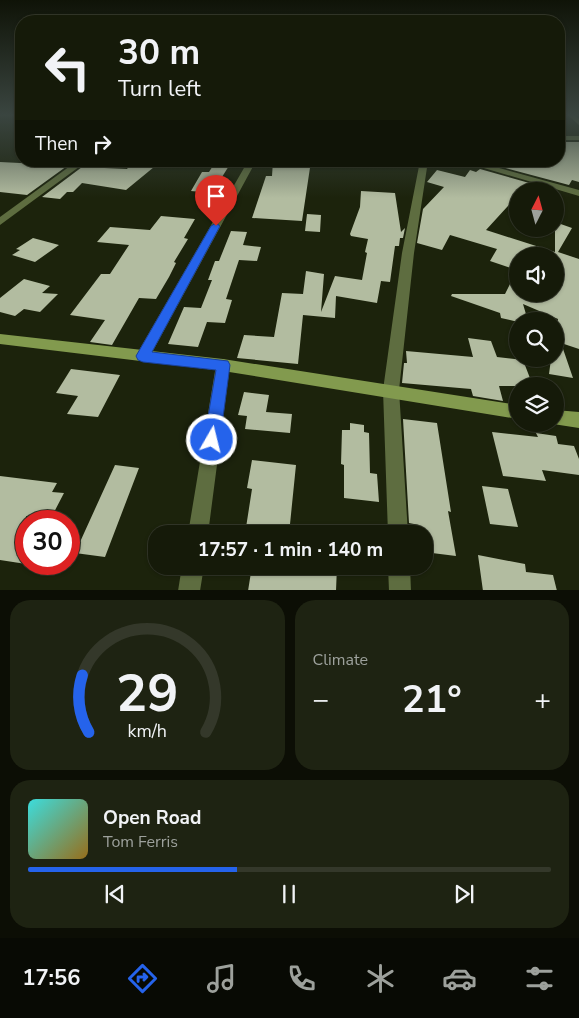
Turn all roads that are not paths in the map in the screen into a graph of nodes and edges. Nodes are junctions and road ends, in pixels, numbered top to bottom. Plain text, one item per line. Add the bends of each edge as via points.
1 (75, 167) edge
2 (249, 167) edge
3 (423, 167) edge
4 (486, 167) edge
5 (579, 193) edge
6 (0, 222) edge
7 (0, 339) edge
8 (143, 356) junction
9 (223, 365) junction
10 (391, 390) junction
11 (509, 410) edge
12 (564, 418) edge
13 (579, 420) edge
14 (199, 525) edge
15 (398, 525) edge
16 (192, 575) edge
17 (399, 575) edge
18 (189, 590) edge
19 (400, 590) edge

1 - 6 street
2 - 8 street
3 - 10 street via 408,253
4 - 5 street
7 - 8 street
8 - 9 street
9 - 10 street
9 - 14 street
10 - 11 street
10 - 15 street
12 - 13 street
16 - 18 street
17 - 19 street

